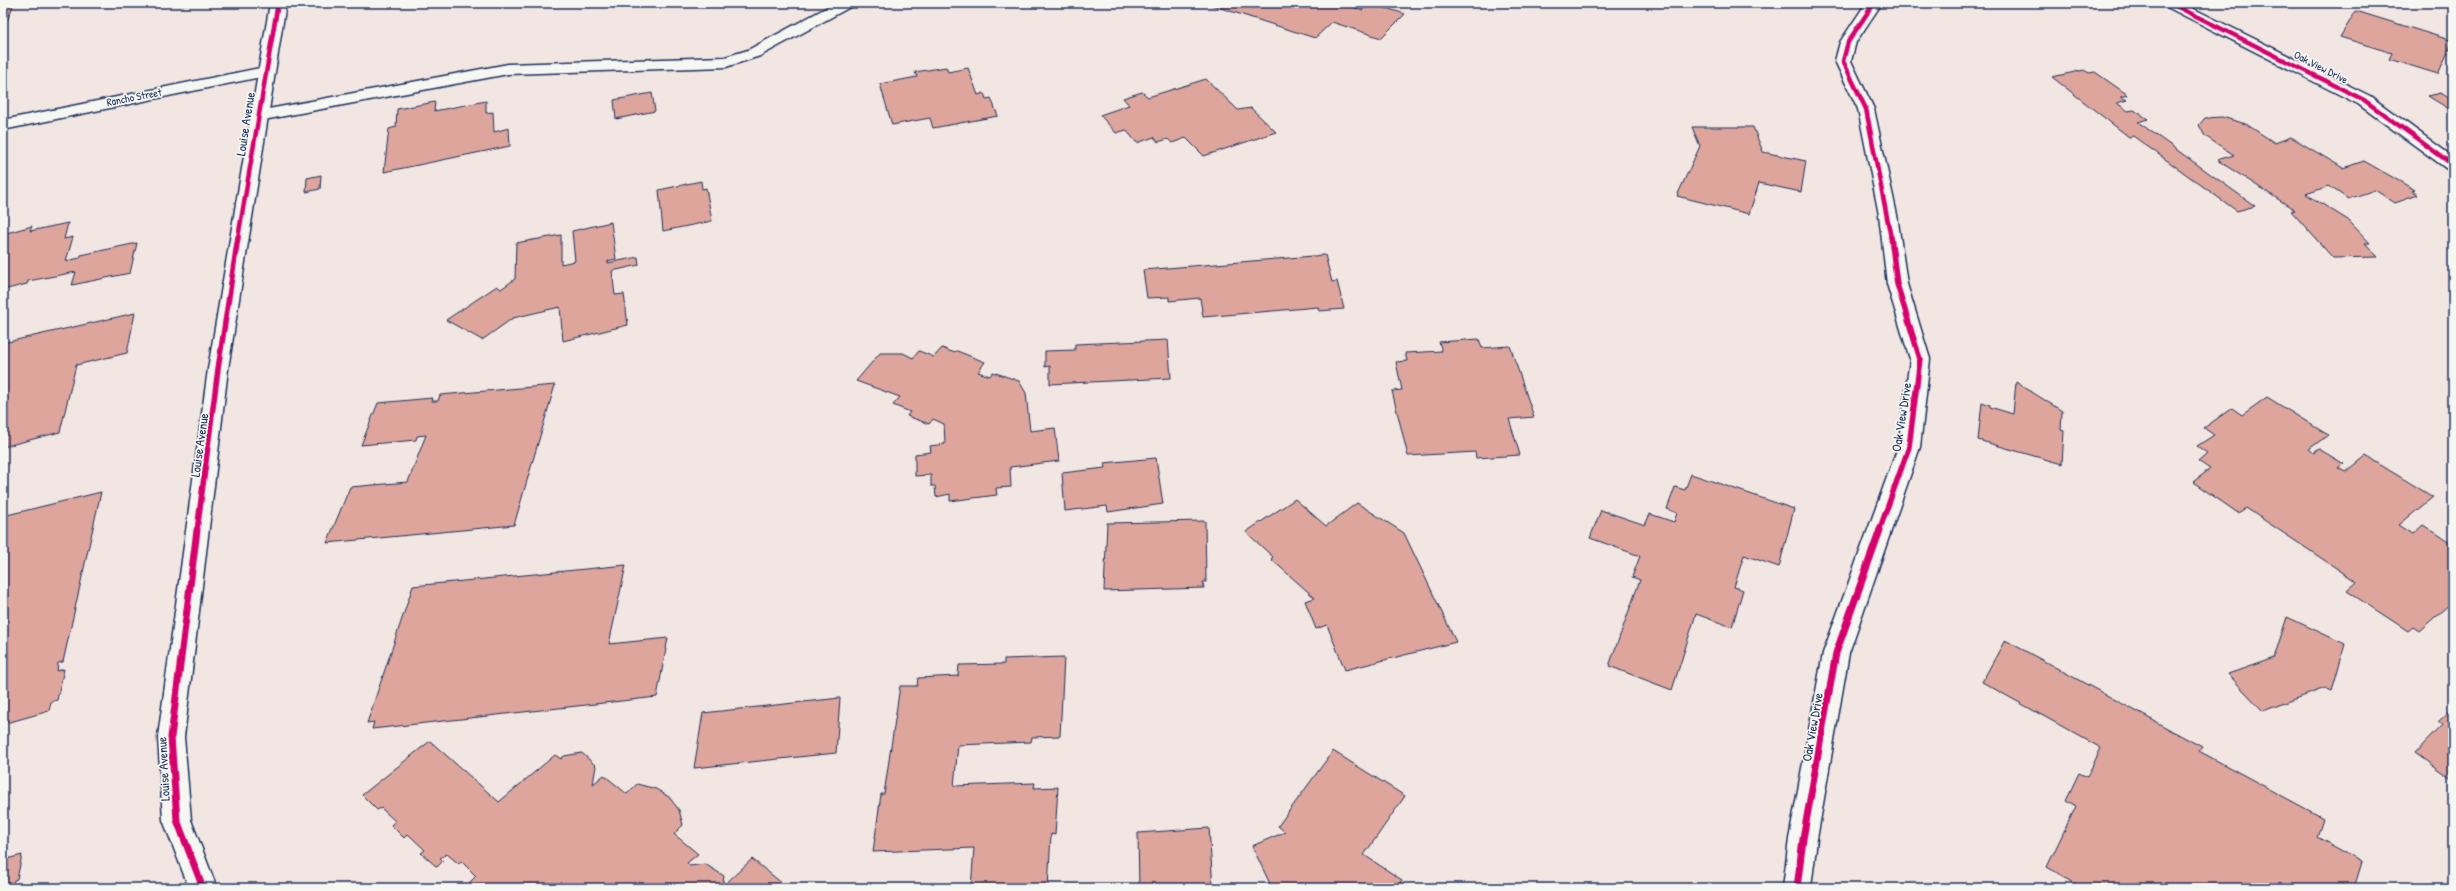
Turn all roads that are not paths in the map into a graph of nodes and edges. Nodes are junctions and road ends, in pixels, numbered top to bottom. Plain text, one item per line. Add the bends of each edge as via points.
1 (278, 3) edge
2 (847, 3) edge
3 (1874, 3) edge
4 (2170, 3) edge
5 (265, 72) junction
6 (258, 116) junction
7 (3, 125) edge
8 (2453, 165) edge
9 (203, 888) edge
10 (1797, 888) edge

1 - 5 street, Louise Avenue
2 - 6 street via 754,53 726,62 508,69
3 - 10 street, Oak View Drive via 1848,42 1843,61 1866,109 1888,215 1897,284 1920,359 1909,447 1836,653
4 - 8 street, Oak View Drive via 2364,100
5 - 6 street, Louise Avenue
5 - 7 street, Rancho Street
6 - 9 street, Louise Avenue via 218,369 171,737 177,820

